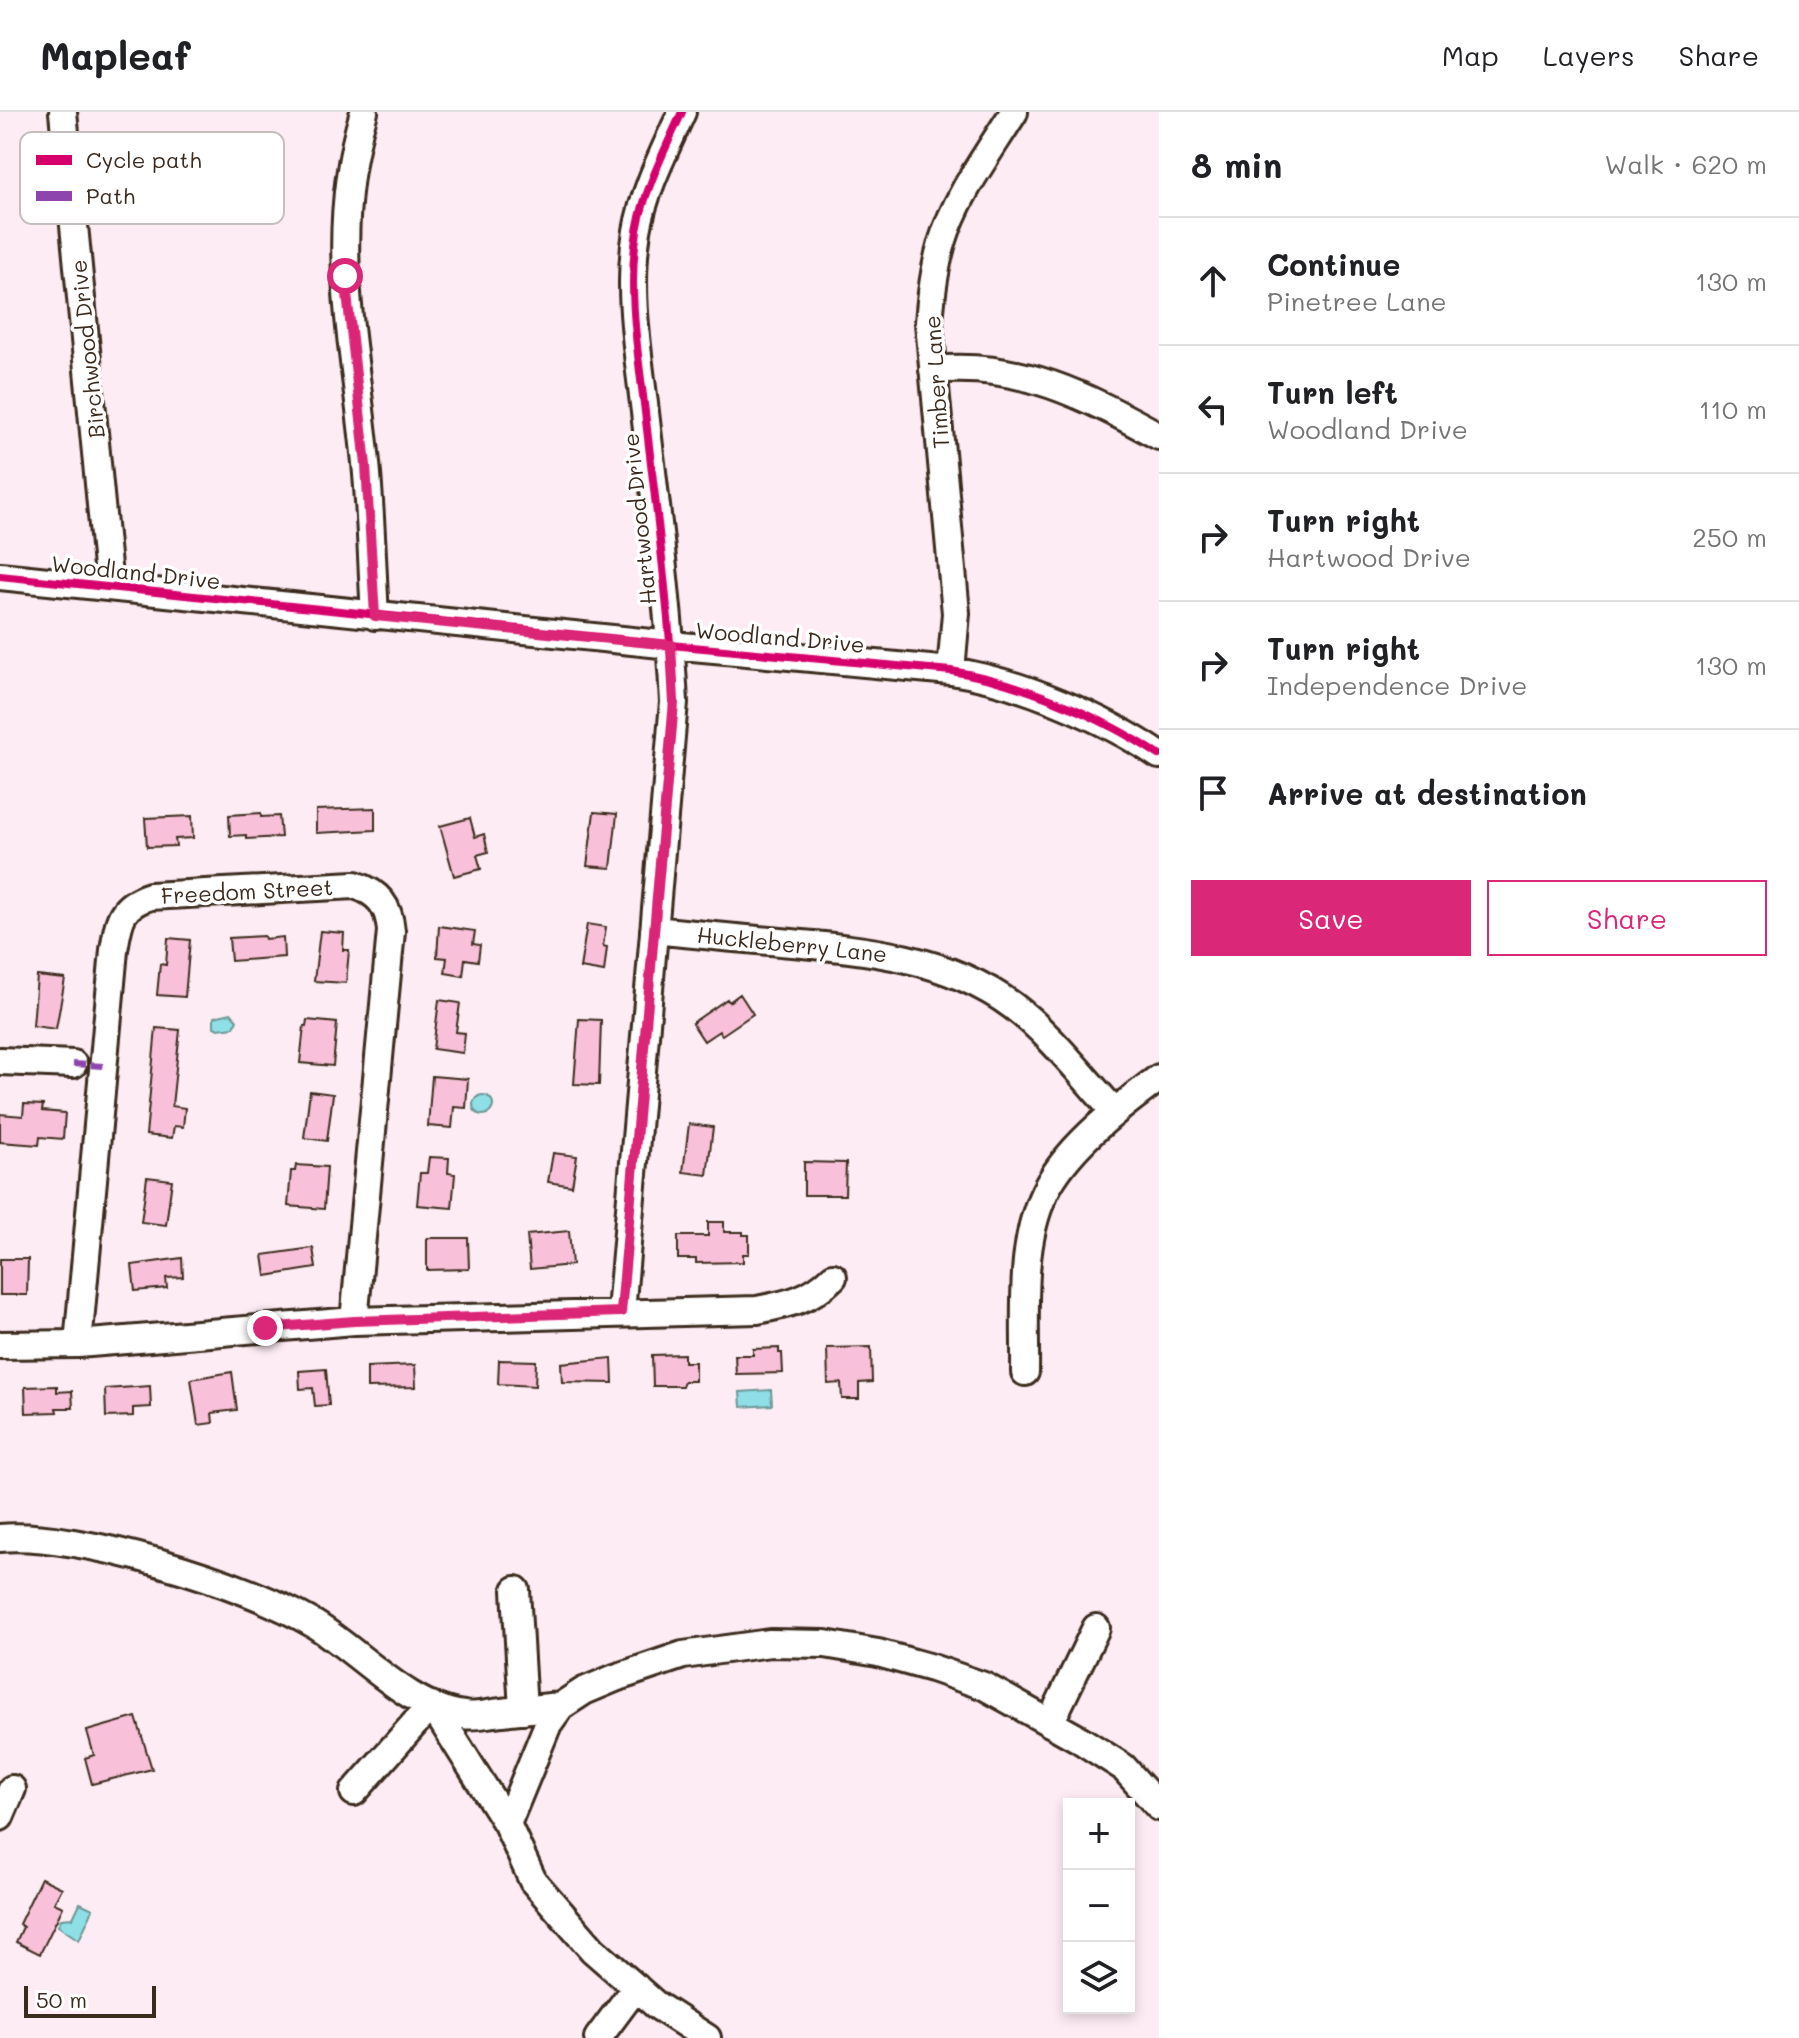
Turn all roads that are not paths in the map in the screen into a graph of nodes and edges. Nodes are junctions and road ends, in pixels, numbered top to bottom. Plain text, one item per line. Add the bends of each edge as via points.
1 (63, 112) edge
2 (364, 112) edge
3 (682, 112) edge
4 (1014, 112) edge
5 (65, 132) edge
6 (74, 224) edge
7 (933, 370) junction
8 (1159, 436) edge
9 (0, 576) edge
10 (109, 587) junction
11 (375, 616) junction
12 (671, 645) junction
13 (951, 671) junction
14 (1159, 755) edge
15 (654, 930) junction
16 (0, 1061) edge
17 (73, 1064) dead end
18 (1159, 1078) edge
19 (1114, 1111) junction
20 (833, 1277) dead end
21 (621, 1312) junction
22 (354, 1321) junction
23 (78, 1344) junction
24 (0, 1345) edge
25 (1025, 1372) dead end
26 (0, 1538) edge
27 (516, 1590) dead end
28 (1096, 1628) dead end
29 (432, 1706) junction
30 (561, 1706) junction
31 (523, 1710) junction
32 (1050, 1723) junction
33 (12, 1789) dead end
34 (354, 1792) dead end
35 (1159, 1807) edge
36 (0, 1817) edge
37 (507, 1824) junction
38 (636, 1987) junction
39 (598, 2038) edge
40 (707, 2038) edge

1 - 5 street, Birchwood Drive
2 - 11 street via 346,193 344,234
3 - 12 street, Hartwood Drive via 645,201 633,259 638,352
4 - 7 street, Timber Lane via 942,241 929,323
6 - 10 street, Birchwood Drive
7 - 8 street via 961,367 1041,380
7 - 13 street, Timber Lane via 956,613
9 - 10 street, Woodland Drive
10 - 11 street, Woodland Drive
11 - 12 street, Woodland Drive
12 - 13 street, Woodland Drive
12 - 15 street, Hartwood Drive via 674,702
13 - 14 street, Woodland Drive via 1035,693
15 - 19 street, Huckleberry Lane via 842,946 929,963 971,981 1034,1023
15 - 21 street, Hartwood Drive
16 - 17 street
18 - 19 street
19 - 25 street via 1064,1163 1037,1212 1028,1272
20 - 21 street via 817,1293 757,1310
21 - 22 street
22 - 23 street
22 - 23 street, Freedom Street via 389,914 382,900 355,885 150,896 125,909 114,950
23 - 24 street
26 - 29 street via 26,1535 73,1542 239,1590 314,1624
27 - 31 street
28 - 32 street
29 - 31 street via 465,1716
29 - 34 street
29 - 37 street
30 - 31 street
30 - 32 street via 584,1691 683,1655 770,1643 825,1644 878,1653 984,1686
30 - 37 street via 548,1724
32 - 35 street via 1123,1767
33 - 36 street
37 - 38 street via 533,1881 593,1950
38 - 39 street
38 - 40 street

